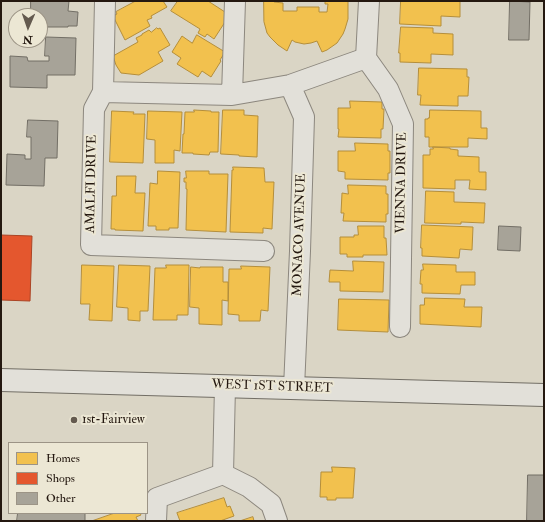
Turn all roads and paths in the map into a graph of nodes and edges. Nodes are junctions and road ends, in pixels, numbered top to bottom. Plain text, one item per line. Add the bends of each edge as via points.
1 (104, 1) edge
2 (235, 1) edge
3 (369, 1) edge
4 (366, 58) junction
5 (290, 85) junction
6 (102, 92) junction
7 (232, 95) junction
8 (264, 251) dead end
9 (400, 327) dead end
10 (1, 380) edge
11 (225, 386) junction
12 (294, 388) junction
13 (544, 395) edge
14 (223, 474) junction
15 (156, 521) edge
16 (277, 521) edge

1 - 6 street, AMALFI DRIVE
2 - 7 street
3 - 4 street
4 - 5 street
4 - 9 street, VIENNA DRIVE via 388,89 403,124
5 - 7 street
5 - 12 street, MONACO AVENUE via 304,117
6 - 7 street
6 - 8 street, AMALFI DRIVE via 94,108 91,245
10 - 11 main road, WEST 1ST STREET
11 - 12 main road, WEST 1ST STREET
11 - 14 street
12 - 13 main road, WEST 1ST STREET
14 - 15 street via 157,498
14 - 16 street via 249,487 271,504

